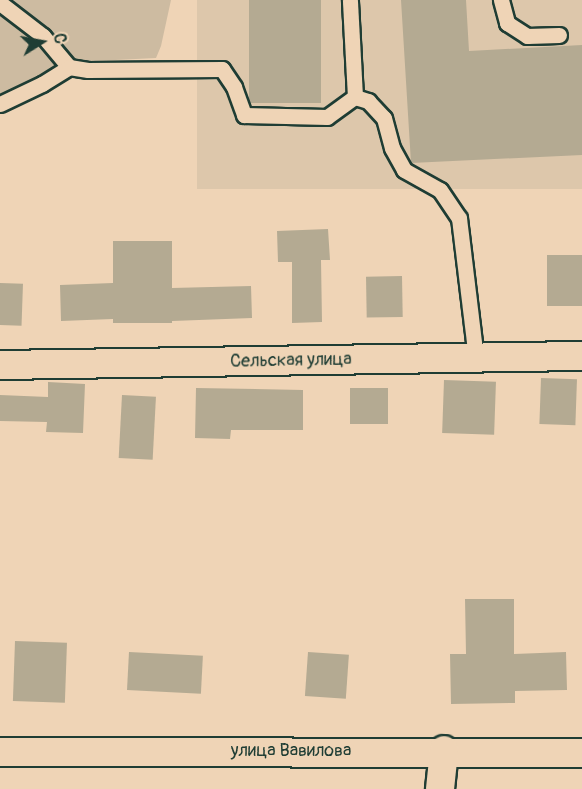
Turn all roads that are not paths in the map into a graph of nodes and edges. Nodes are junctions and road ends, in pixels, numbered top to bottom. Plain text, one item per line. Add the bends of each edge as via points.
1 (350, 0) edge
2 (501, 0) edge
3 (0, 3) edge
4 (559, 35) dead end
5 (69, 67) junction
6 (355, 98) junction
7 (0, 104) edge
8 (582, 356) edge
9 (476, 359) junction
10 (0, 364) edge
11 (444, 750) junction
12 (0, 752) edge
13 (582, 753) edge
14 (440, 789) edge

1 - 6 lane
2 - 4 lane via 507,23 527,36
3 - 5 lane via 43,36
5 - 6 lane via 222,69 234,87 244,115 327,117
5 - 7 lane
6 - 9 lane via 368,101 384,118 392,148 404,170 441,190 459,218
8 - 9 street, Сельская улица
9 - 10 street, Сельская улица
11 - 12 street, улица Вавилова
11 - 13 street, улица Вавилова
11 - 14 street

